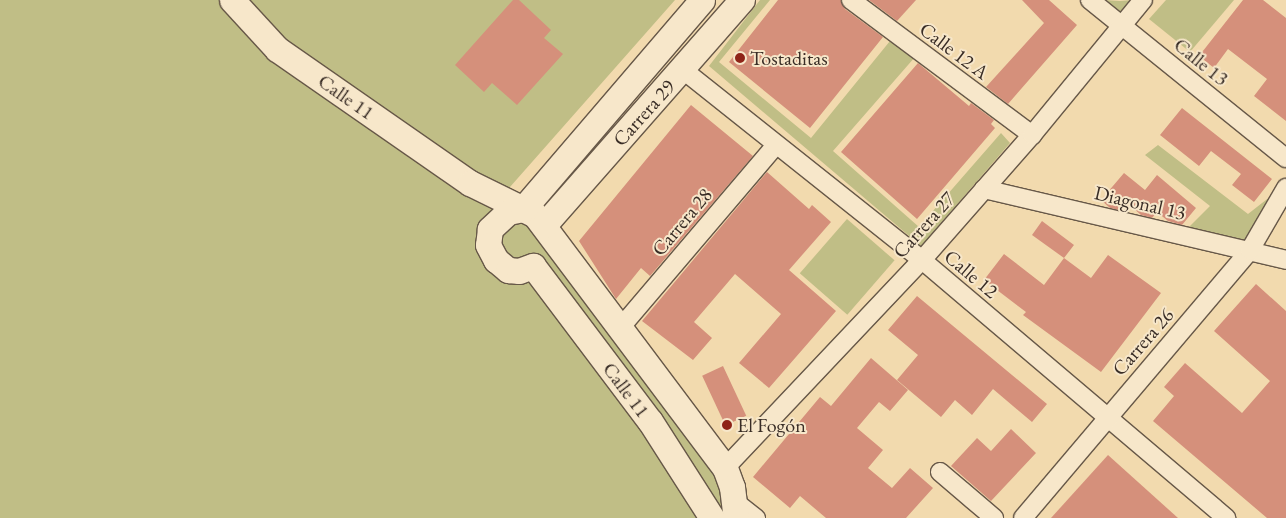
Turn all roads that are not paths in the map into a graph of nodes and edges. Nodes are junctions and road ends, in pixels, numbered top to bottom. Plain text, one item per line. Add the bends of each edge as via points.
1 (232, 0) edge
2 (702, 0) edge
3 (742, 0) edge
4 (851, 0) edge
5 (1090, 0) edge
6 (1143, 0) edge
7 (1120, 25) junction
8 (682, 69) junction
9 (1032, 135) junction
10 (776, 145) junction
11 (1286, 158) edge
12 (470, 183) junction
13 (1286, 188) edge
14 (984, 189) junction
15 (523, 209) junction
16 (544, 225) junction
17 (490, 230) junction
18 (1250, 250) junction
19 (922, 260) junction
20 (1286, 260) edge
21 (534, 266) junction
22 (621, 327) junction
23 (1107, 417) junction
24 (724, 468) junction
25 (940, 472) dead end
26 (735, 510) edge
27 (712, 518) edge
28 (756, 518) edge
29 (994, 518) edge
30 (1023, 518) edge
31 (1226, 518) edge

1 - 12 main road, Calle 11 via 278,49
2 - 15 main road, Carrera 29
3 - 8 main road, Carrera 29
4 - 9 street, Calle 12 A
5 - 7 street, Calle 13
6 - 7 street, Carrera 27
7 - 9 street, Carrera 27
7 - 11 street, Calle 13
8 - 10 street, Calle 12
8 - 16 main road, Carrera 29
9 - 14 street, Carrera 27
10 - 19 street, Calle 12
10 - 22 street, Carrera 28
12 - 15 main road, Calle 11
12 - 17 main road
13 - 18 street, Carrera 26
14 - 18 street, Diagonal 13
14 - 19 street, Carrera 27
15 - 16 main road, Calle 11
15 - 17 main road via 508,212
16 - 21 main road via 547,242 543,257
16 - 22 main road, Calle 11
17 - 21 main road via 488,245 496,260 508,270 519,271
18 - 20 street, Diagonal 13
18 - 23 street, Carrera 26
19 - 23 street, Calle 12
19 - 24 street, Carrera 27
21 - 27 main road, Calle 11 via 650,421
22 - 24 main road, Calle 11
23 - 30 street, Carrera 26
23 - 31 street, Calle 12
24 - 26 main road, Calle 11
25 - 29 street
26 - 28 street

